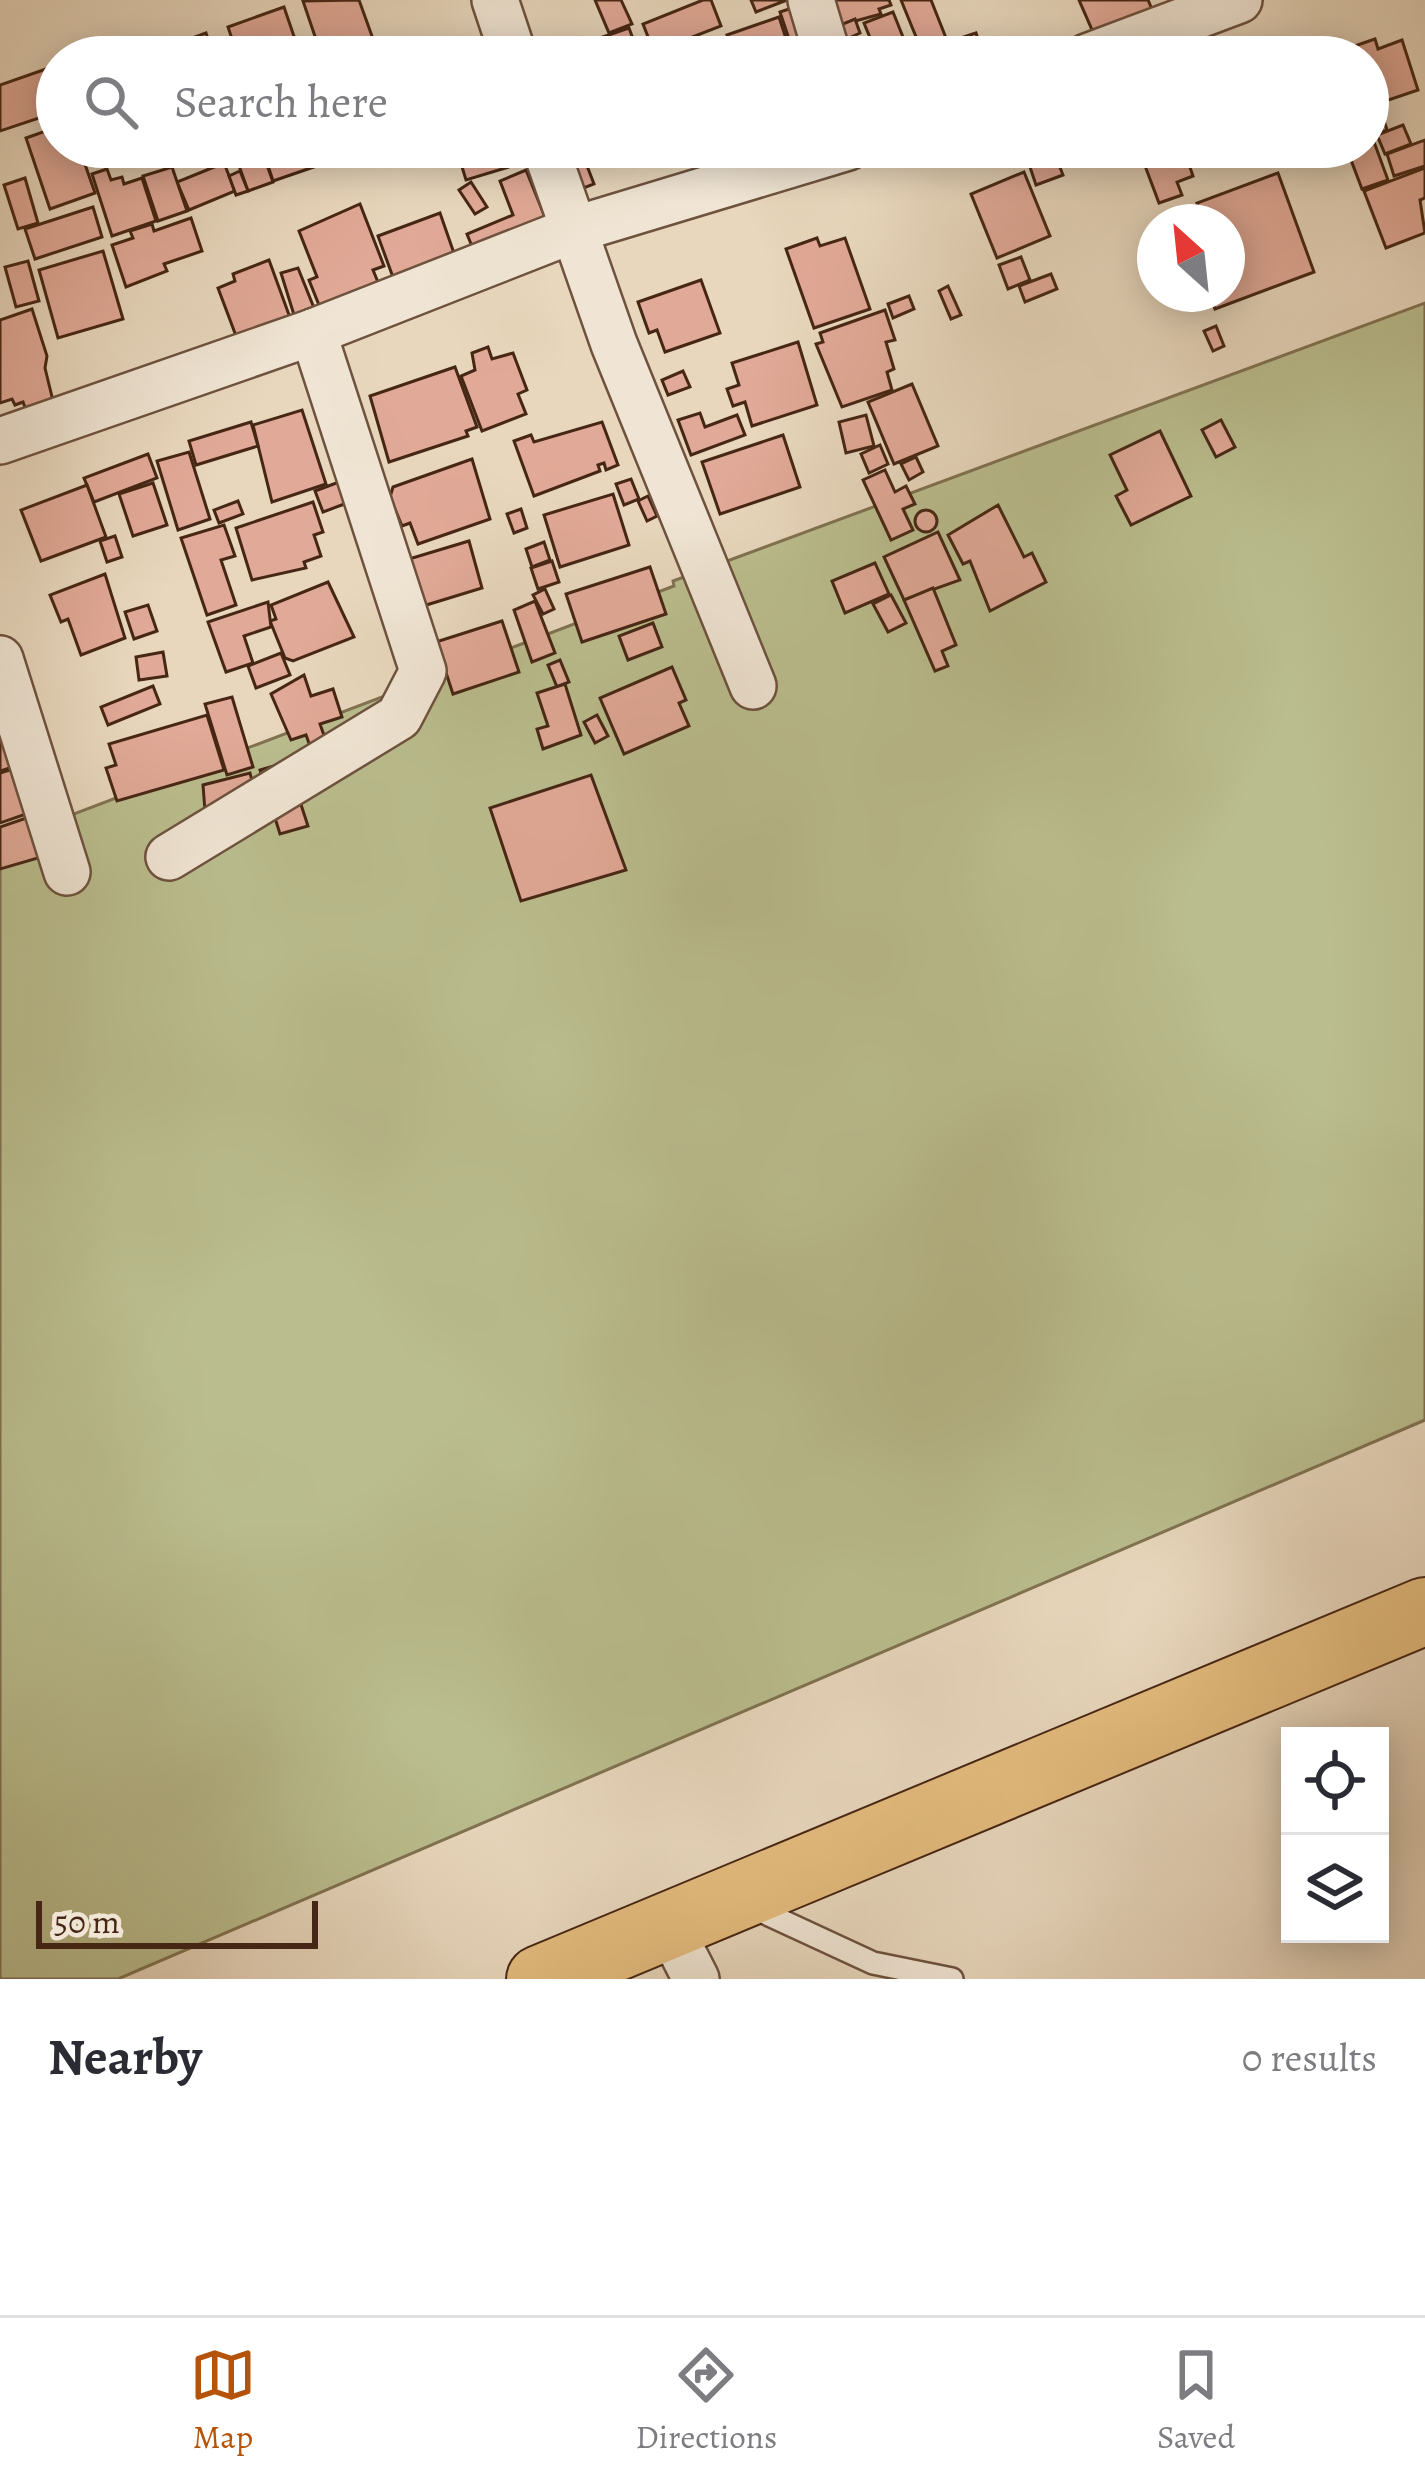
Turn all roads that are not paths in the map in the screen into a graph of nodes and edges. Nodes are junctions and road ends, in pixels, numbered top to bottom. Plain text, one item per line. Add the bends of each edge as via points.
1 (495, 0) edge
2 (811, 0) edge
3 (1239, 0) edge
4 (507, 36) edge
5 (822, 36) edge
6 (1144, 36) edge
7 (552, 168) edge
8 (778, 168) edge
9 (573, 230) junction
10 (314, 332) junction
11 (0, 441) edge
12 (0, 659) edge
13 (753, 686) dead end
14 (169, 857) dead end
15 (67, 872) dead end
16 (1425, 1611) edge
17 (733, 1899) junction
18 (682, 1952) edge
19 (540, 1979) edge
20 (952, 1979) edge

1 - 4 street
2 - 5 street
3 - 6 street
7 - 9 street
8 - 9 street
9 - 10 street
9 - 13 street
10 - 11 street
10 - 14 street via 423,671 398,717
12 - 15 street
16 - 17 highway
17 - 18 highway
17 - 20 lane via 874,1964
18 - 19 highway

